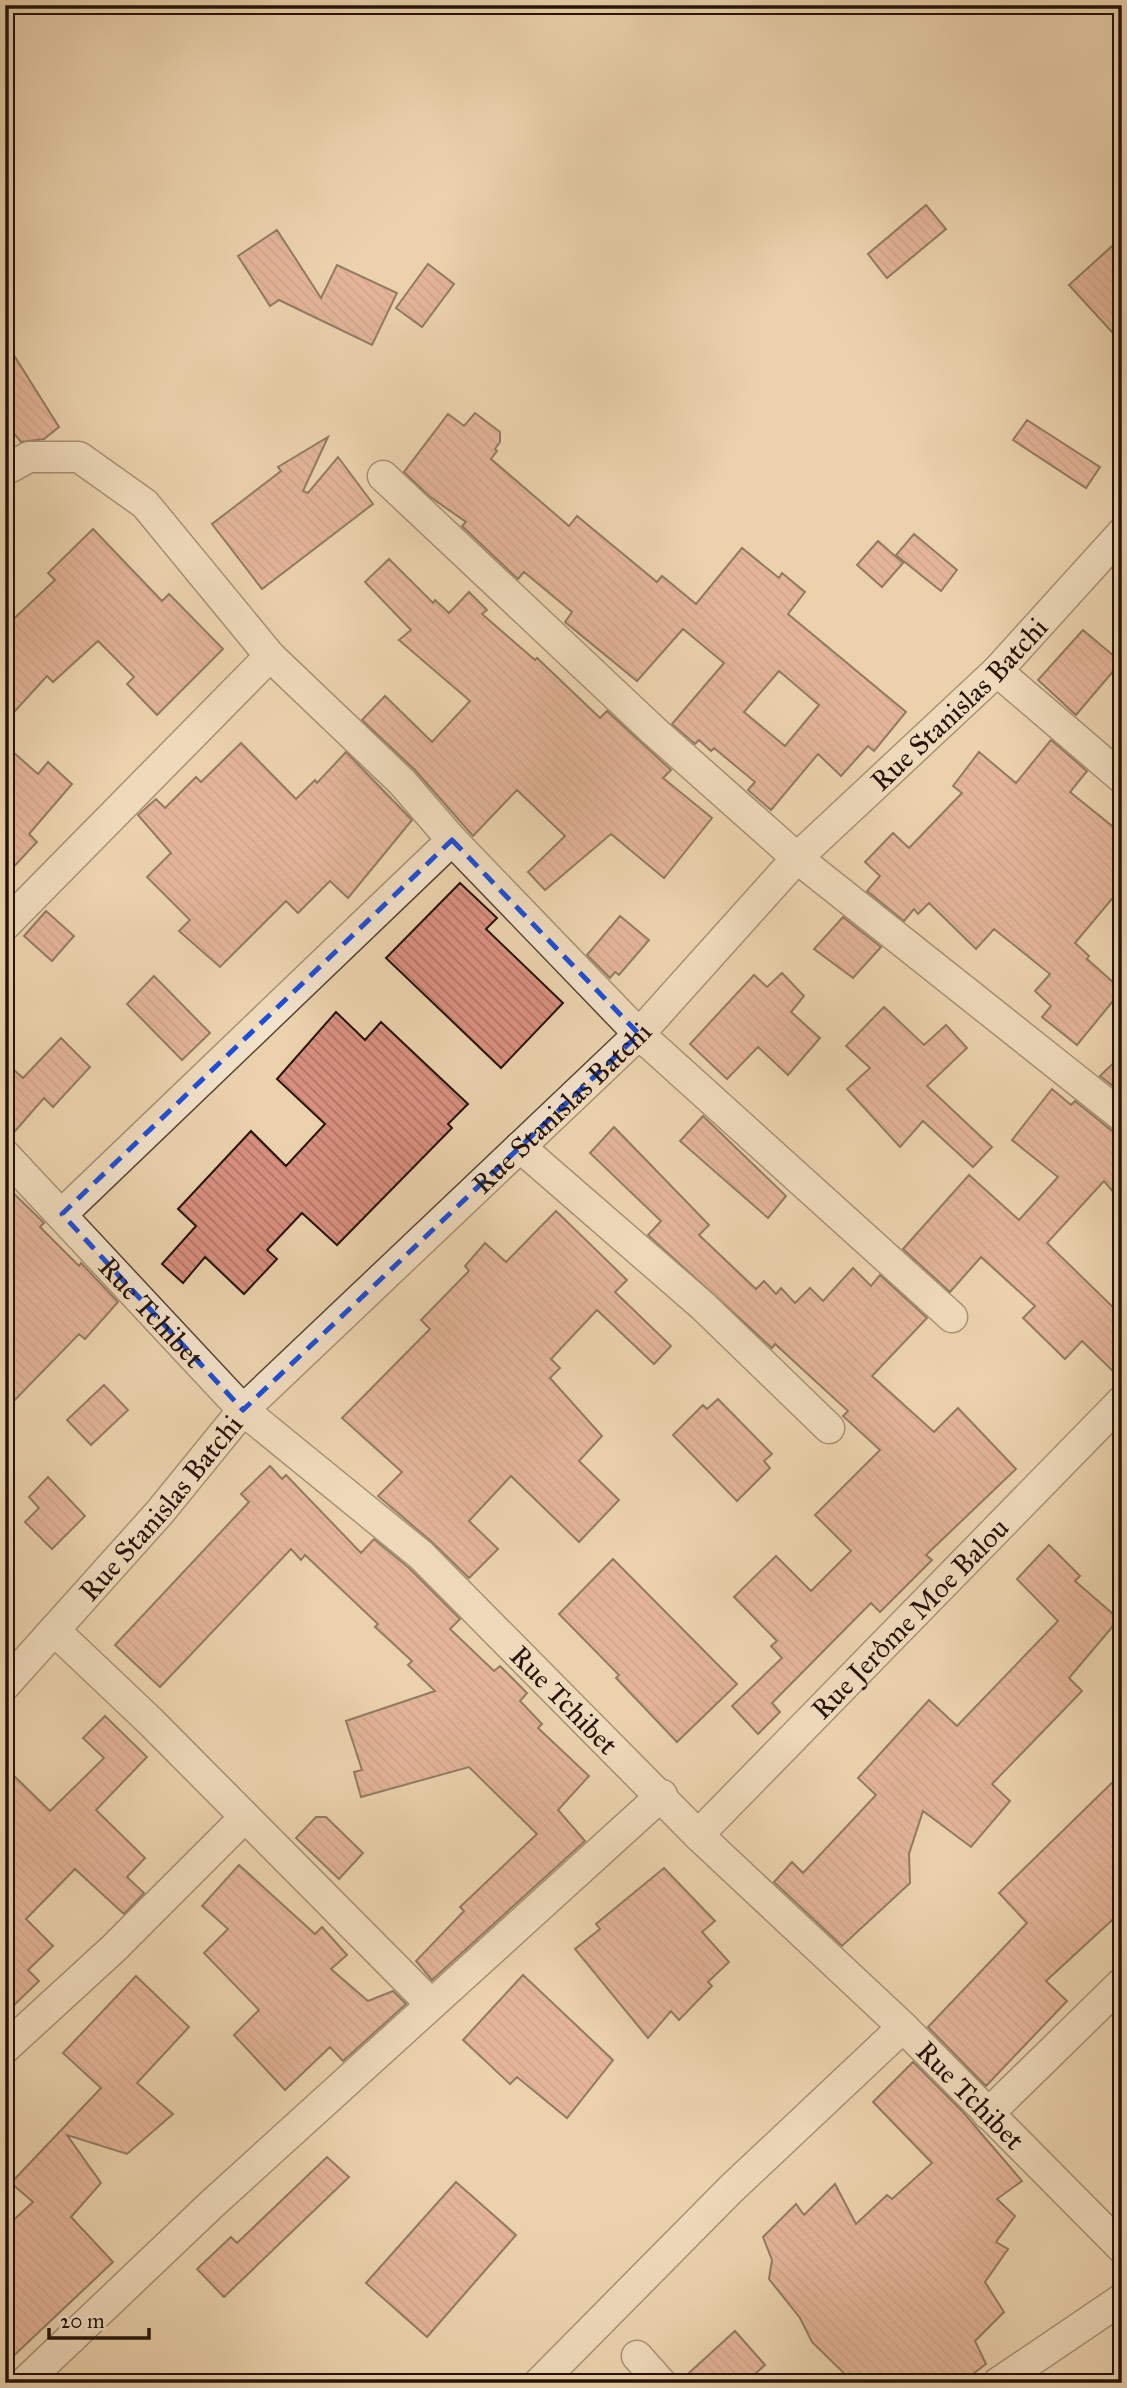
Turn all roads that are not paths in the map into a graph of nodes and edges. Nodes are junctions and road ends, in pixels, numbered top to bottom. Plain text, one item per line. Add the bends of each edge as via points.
1 (5, 470) edge
2 (383, 476) dead end
3 (1122, 533) edge
4 (270, 656) junction
5 (997, 671) junction
6 (1122, 778) edge
7 (452, 840) junction
8 (797, 858) junction
9 (5, 925) edge
10 (639, 1034) junction
11 (1122, 1116) edge
12 (520, 1147) junction
13 (5, 1155) edge
14 (62, 1214) junction
15 (952, 1317) dead end
16 (1122, 1401) edge
17 (243, 1410) junction
18 (829, 1428) dead end
19 (54, 1630) junction
20 (5, 1685) edge
21 (662, 1795) junction
22 (245, 1817) junction
23 (698, 1835) junction
24 (1122, 1983) edge
25 (431, 2004) junction
26 (903, 2027) junction
27 (5, 2048) edge
28 (988, 2114) junction
29 (1122, 2248) edge
30 (1122, 2299) edge
31 (636, 2356) dead end
32 (24, 2383) edge
33 (539, 2383) edge
34 (661, 2383) edge
35 (998, 2383) edge

1 - 4 street via 29,457 79,457 107,476 145,504
2 - 8 street via 654,731
3 - 5 street, Rue Stanislas Batchi
4 - 7 street via 402,782
4 - 9 street
5 - 6 street
5 - 8 street, Rue Stanislas Batchi
7 - 10 street
7 - 14 street
8 - 10 street, Rue Stanislas Batchi
8 - 11 street
10 - 12 street, Rue Stanislas Batchi
10 - 15 street
12 - 17 street, Rue Stanislas Batchi
12 - 18 street via 703,1306
13 - 14 street, Rue Tchibet
14 - 17 street, Rue Tchibet
16 - 23 street, Rue Jerôme Moe Balou
17 - 19 street, Rue Stanislas Batchi via 160,1512
17 - 21 street, Rue Tchibet via 421,1555
19 - 20 street, Rue Stanislas Batchi
19 - 22 street
21 - 23 street, Rue Tchibet
21 - 25 street
22 - 25 street
22 - 27 street
23 - 26 street, Rue Tchibet
24 - 28 street
25 - 32 street
26 - 28 street, Rue Tchibet
26 - 33 street via 731,2189
28 - 29 street, Rue Tchibet
30 - 35 street
31 - 34 street

